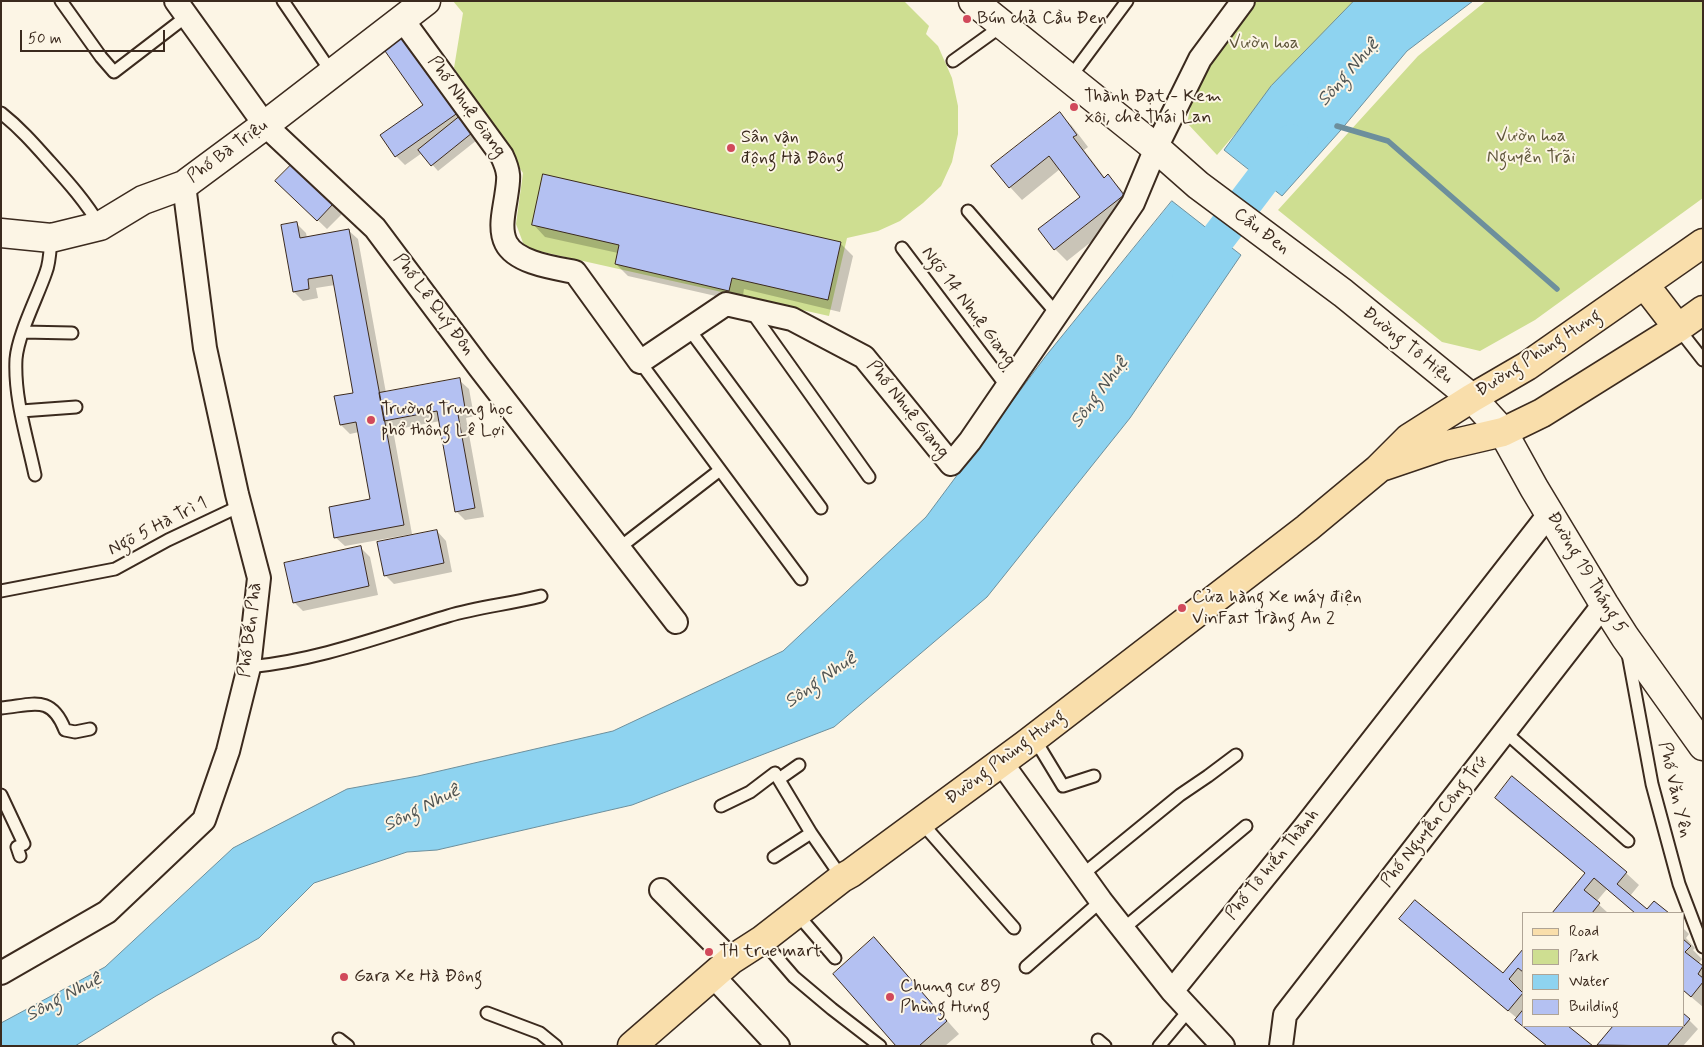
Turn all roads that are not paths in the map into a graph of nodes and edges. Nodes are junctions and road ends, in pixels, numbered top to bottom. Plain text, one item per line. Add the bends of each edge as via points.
1 (61, 1) edge
2 (284, 1) edge
3 (426, 1) edge
4 (973, 1) edge
5 (1128, 1) edge
6 (1243, 1) edge
7 (182, 9) edge
8 (402, 19) junction
9 (1003, 25) junction
10 (953, 60) dead end
11 (332, 73) junction
12 (1069, 79) junction
13 (1, 113) edge
14 (266, 125) junction
15 (1156, 148) junction
16 (184, 185) junction
17 (968, 211) dead end
18 (100, 226) junction
19 (1, 233) edge
20 (51, 238) junction
21 (1703, 243) edge
22 (902, 248) dead end
23 (1644, 284) junction
24 (1343, 293) joint
25 (750, 309) junction
26 (1703, 310) edge
27 (1057, 314) junction
28 (1678, 328) junction
29 (689, 329) junction
30 (23, 332) junction
31 (72, 333) dead end
32 (1703, 360) edge
33 (640, 362) junction
34 (1007, 387) junction
35 (1472, 398) junction
36 (76, 407) dead end
37 (21, 411) junction
38 (1503, 432) junction
39 (1378, 468) junction
40 (720, 470) junction
41 (35, 475) dead end
42 (868, 477) dead end
43 (240, 506) junction
44 (821, 508) dead end
45 (1550, 513) junction
46 (619, 548) junction
47 (801, 579) dead end
48 (1, 591) edge
49 (541, 596) dead end
50 (1604, 604) junction
51 (676, 622) dead end
52 (1625, 637) junction
53 (249, 667) junction
54 (1, 708) edge
55 (90, 729) dead end
56 (1505, 732) junction
57 (1034, 738) junction
58 (1703, 746) edge
59 (1236, 754) dead end
60 (1001, 762) junction
61 (799, 765) dead end
62 (1094, 776) dead end
63 (779, 779) junction
64 (1, 795) edge
65 (721, 806) dead end
66 (921, 822) junction
67 (1246, 826) dead end
68 (811, 833) junction
69 (1628, 841) dead end
70 (20, 856) dead end
71 (774, 857) dead end
72 (1082, 875) junction
73 (842, 878) junction
74 (660, 890) dead end
75 (1101, 901) junction
76 (797, 914) junction
77 (1014, 928) dead end
78 (1124, 930) junction
79 (762, 940) junction
80 (1703, 947) edge
81 (836, 958) dead end
82 (1026, 967) dead end
83 (722, 968) junction
84 (1, 973) edge
85 (1172, 991) junction
86 (1189, 1010) junction
87 (487, 1013) dead end
88 (556, 1046) edge
89 (632, 1046) edge
90 (778, 1046) edge
91 (880, 1046) edge
92 (1159, 1046) edge
93 (1222, 1046) edge
94 (1281, 1046) edge

1 - 7 lane via 114,72
2 - 11 lane
3 - 8 street, Phố Bà Triệu
4 - 9 street
5 - 12 lane
6 - 15 street, Phố Nhuệ Giang via 1200,59
7 - 14 street, Phố Lê Quý Đôn
8 - 11 street, Phố Bà Triệu
8 - 33 street, Phố Nhuệ Giang via 509,170 502,225 506,242 513,251 534,264 575,272
9 - 10 lane
9 - 12 street
11 - 14 street, Phố Bà Triệu
12 - 15 street
13 - 18 lane via 19,127 61,174 89,207
14 - 16 street, Phố Bà Triệu
14 - 46 street, Phố Lê Quý Đôn via 375,228
15 - 24 street, Cầu Đen
15 - 27 street, Phố Nhuệ Giang via 1132,203
16 - 18 street, Phố Bà Triệu via 142,200
16 - 43 street, Phố Bến Phà via 205,348
17 - 27 lane
18 - 20 street, Phố Bà Triệu
19 - 20 street, Phố Bà Triệu
20 - 30 lane via 47,270
21 - 23 main road, Đường Phùng Hưng
22 - 34 lane, Ngõ 14 Nhuệ Giang
23 - 28 main road
23 - 35 main road, Đường Phùng Hưng via 1527,366
24 - 35 street, Đường Tô Hiệu
25 - 29 street, Phố Nhuệ Giang via 726,304
25 - 34 street, Phố Nhuệ Giang via 792,319 864,357 951,464
25 - 42 lane
26 - 28 main road, Đường Phùng Hưng
27 - 34 street, Phố Nhuệ Giang
28 - 32 lane
28 - 38 main road, Đường Phùng Hưng via 1542,413
29 - 33 street, Phố Nhuệ Giang
29 - 44 lane
30 - 31 lane
30 - 37 lane via 16,357
33 - 40 lane
35 - 38 street, Đường 19 Tháng 5
35 - 39 main road, Đường Phùng Hưng via 1409,438
36 - 37 lane
37 - 41 lane
38 - 39 main road, Đường Phùng Hưng via 1443,446
38 - 45 street, Đường 19 Tháng 5
39 - 57 main road, Đường Phùng Hưng via 1307,528
40 - 46 lane
40 - 47 lane
43 - 48 lane, Ngõ 5 Hà Trì 1 via 115,569
43 - 53 street, Phố Bến Phà via 259,578
45 - 50 street, Đường 19 Tháng 5
45 - 85 street, Phố Tô hiến Thành
46 - 51 street, Phố Lê Quý Đôn
49 - 53 lane via 450,616 319,656
50 - 52 street, Đường 19 Tháng 5
50 - 56 street, Phố Nguyễn Công Trứ
52 - 58 street, Đường 19 Tháng 5
52 - 80 lane, Phố Văn Yên via 1652,784 1679,884
53 - 84 street, Phố Bến Phà via 228,751 204,820 107,912
54 - 55 lane via 44,704 60,716 65,730
56 - 69 lane
56 - 94 street, Phố Nguyễn Công Trứ via 1285,1015
57 - 60 main road, Đường Phùng Hưng
57 - 62 lane via 1063,786
59 - 72 lane
60 - 66 main road, Đường Phùng Hưng
60 - 72 street
61 - 63 lane
63 - 65 lane via 775,773 750,792
63 - 68 lane
64 - 70 lane via 24,844 17,847
66 - 73 main road, Đường Phùng Hưng
66 - 77 lane
67 - 78 lane
68 - 71 lane
68 - 73 lane
72 - 75 street
73 - 76 main road, Đường Phùng Hưng
74 - 83 street
75 - 78 street
75 - 82 lane
76 - 79 main road, Đường Phùng Hưng
76 - 81 lane
78 - 85 street
79 - 83 main road, Đường Phùng Hưng
79 - 91 lane via 794,977
83 - 89 main road, Đường Phùng Hưng
83 - 90 street
85 - 86 street
86 - 92 lane
86 - 93 street
87 - 88 lane via 540,1033

